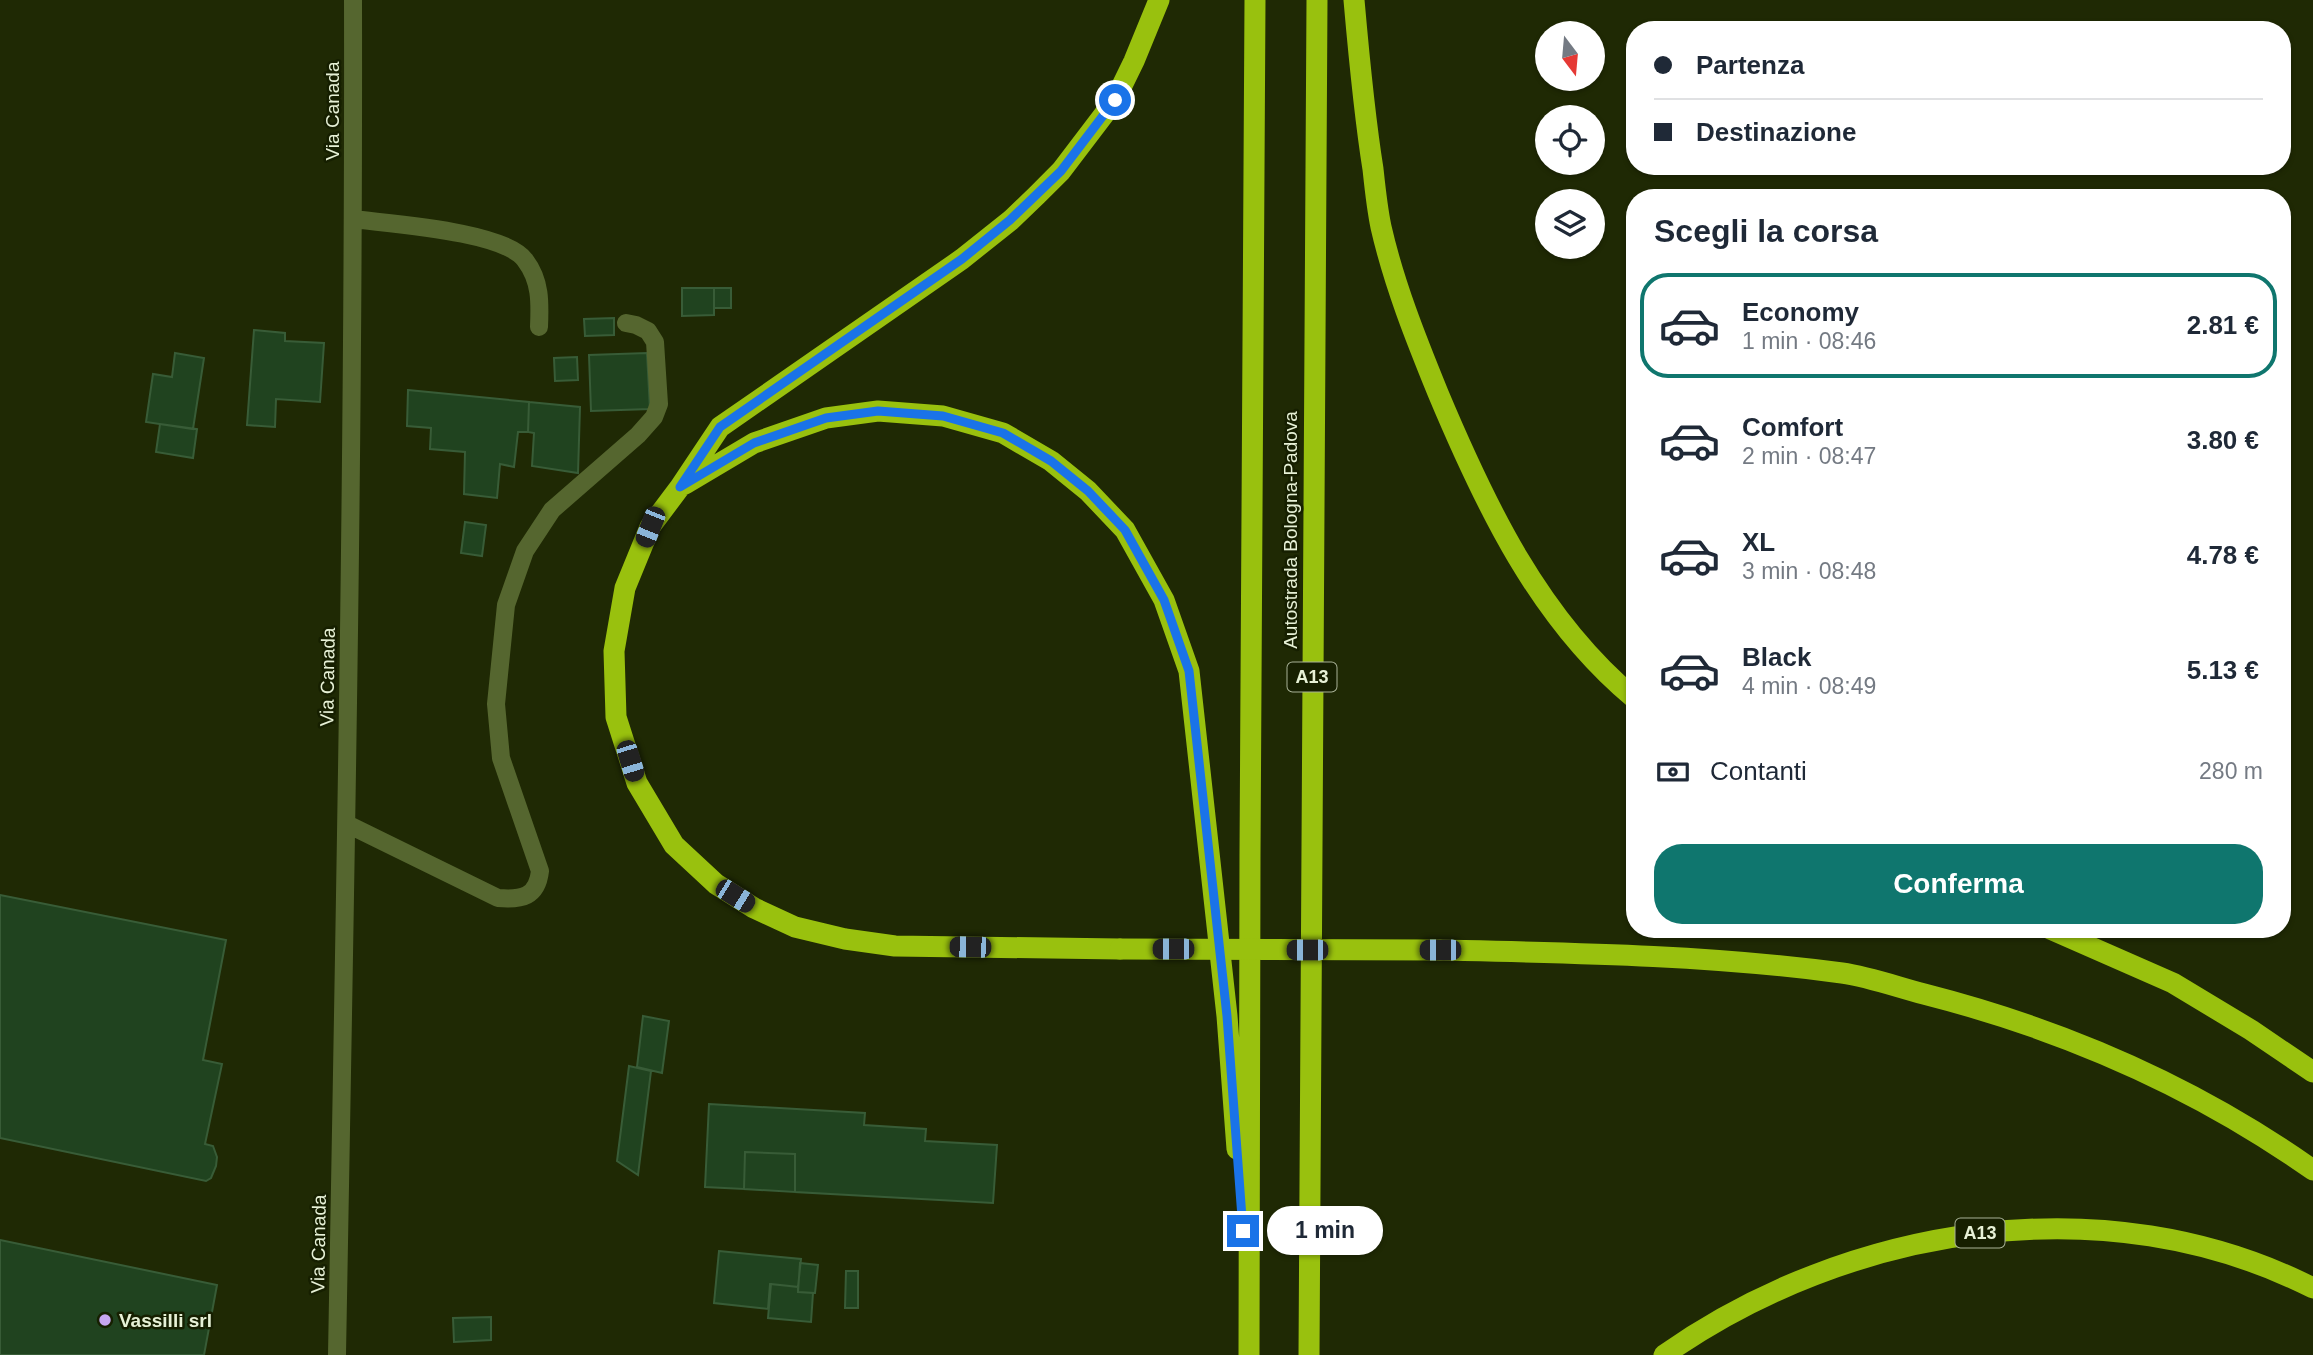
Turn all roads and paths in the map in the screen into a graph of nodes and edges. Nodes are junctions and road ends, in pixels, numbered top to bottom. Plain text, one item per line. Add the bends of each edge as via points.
1 (353, 0) edge
2 (1159, 0) edge
3 (1255, 0) edge
4 (1317, 0) edge
5 (1354, 0) edge
6 (353, 219) junction
7 (626, 323) dead end
8 (539, 327) dead end
9 (680, 487) junction
10 (1626, 690) edge
11 (347, 824) junction
12 (2071, 938) edge
13 (2313, 1072) edge
14 (2313, 1170) edge
15 (2313, 1288) edge
16 (1250, 1312) junction
17 (337, 1355) edge
18 (1249, 1355) edge
19 (1309, 1355) edge
20 (1664, 1355) edge

1 - 6 street, Via Canada
2 - 9 highway via 1115,100 1061,171 962,259 720,427
3 - 16 highway, Autostrada Bologna-Padova
4 - 19 highway, Autostrada Bologna-Padova / A13
5 - 10 highway via 1381,226 1424,360 1500,528 1534,585 1574,638
6 - 8 street via 470,235 507,246 524,258 536,278
6 - 11 street, Via Canada
7 - 11 street via 648,331 655,342 659,404 654,417 552,510 525,551 506,606 496,704 501,758 540,871 538,883 527,896 498,898
9 - 14 highway, bridge via 650,527 625,588 614,651 616,717 637,783 674,845 716,884 795,927 895,946 1663,955 1845,973 1983,1009 2108,1053 2213,1105
9 - 16 highway via 754,443 826,418 878,411 943,416 1003,433 1051,461 1125,530 1164,600 1189,671 1227,1016
11 - 17 street, Via Canada
12 - 13 highway via 2174,983
15 - 20 highway, A13 via 2247,1260 2153,1236 2100,1229 1991,1231 1928,1242 1823,1270 1770,1292
16 - 18 highway, Autostrada Bologna-Padova

